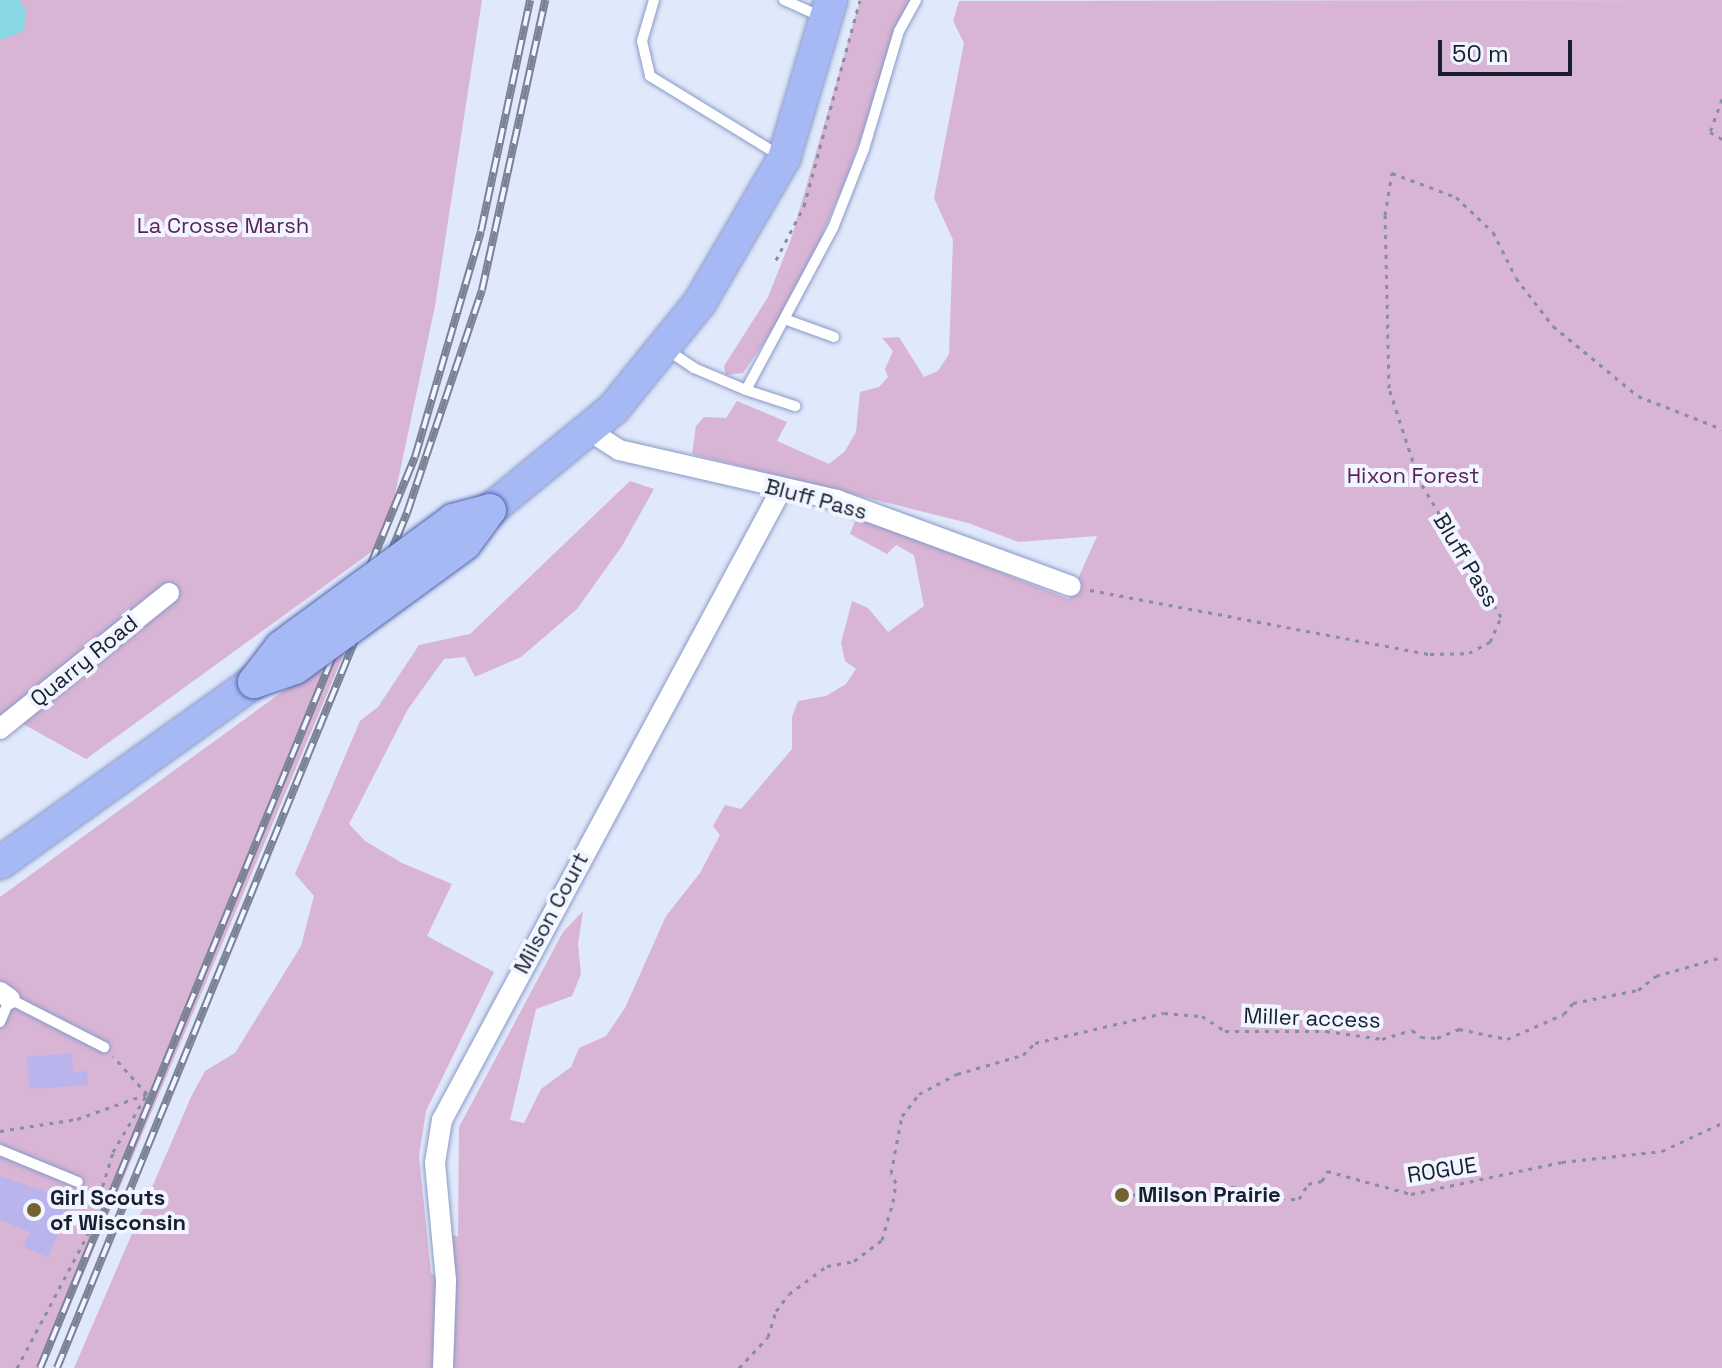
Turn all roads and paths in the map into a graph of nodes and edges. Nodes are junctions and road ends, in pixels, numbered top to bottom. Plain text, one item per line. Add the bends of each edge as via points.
1 (654, 0) edge
2 (784, 0) edge
3 (860, 0) edge
4 (916, 0) edge
5 (828, 9) edge
6 (1722, 99) edge
7 (1722, 139) edge
8 (784, 158) junction
9 (776, 260) dead end
10 (787, 320) junction
11 (834, 337) dead end
12 (665, 348) junction
13 (746, 390) junction
14 (795, 406) dead end
15 (1722, 429) edge
16 (590, 431) junction
17 (782, 488) junction
18 (1071, 586) joint
19 (169, 593) dead end
20 (0, 729) edge
21 (0, 863) edge
22 (1722, 957) edge
23 (5, 995) edge
24 (0, 1022) edge
25 (104, 1047) joint
26 (147, 1094) junction
27 (1722, 1123) edge
28 (0, 1131) edge
29 (0, 1150) edge
30 (78, 1182) dead end
31 (1131, 1195) dead end
32 (17, 1368) edge
33 (443, 1368) edge
34 (739, 1368) edge

1 - 8 lane via 642,41 650,76
2 - 5 lane
3 - 9 path via 804,206
4 - 10 lane via 899,31 864,149 833,228
5 - 8 main road
6 - 7 path via 1710,132
8 - 12 main road via 732,252
10 - 11 lane
10 - 13 lane
12 - 13 lane via 694,368
12 - 16 main road
13 - 14 lane
15 - 18 path, Bluff Pass via 1680,417 1620,382 1553,326 1516,278 1493,232 1456,197 1392,173 1385,215 1389,388 1419,480 1501,617 1490,642 1469,653 1430,654
16 - 17 street, Bluff Pass via 619,450
16 - 21 main road, bridge via 490,510 465,544 307,659 254,682
17 - 18 street, Bluff Pass via 837,500
17 - 33 street, Milson Court via 442,1120 435,1163 446,1280
19 - 20 street, Quarry Road
22 - 34 path, Miller access via 1656,976 1638,990 1573,1003 1564,1014 1507,1039 1459,1029 1437,1038 1412,1030 1382,1039 1326,1031 1225,1031 1202,1016 1164,1013 1035,1043 1023,1055 957,1074 919,1094 902,1116 891,1173 896,1183 893,1202 882,1240 854,1261 827,1266 789,1294 776,1311 768,1337
23 - 24 lane
23 - 25 lane
25 - 26 path
26 - 28 path via 77,1119
26 - 32 path via 113,1152 88,1234
27 - 31 path, ROGUE via 1662,1151 1562,1162 1411,1194 1327,1171 1322,1181 1308,1184 1299,1199 1261,1198 1234,1187
29 - 30 lane

